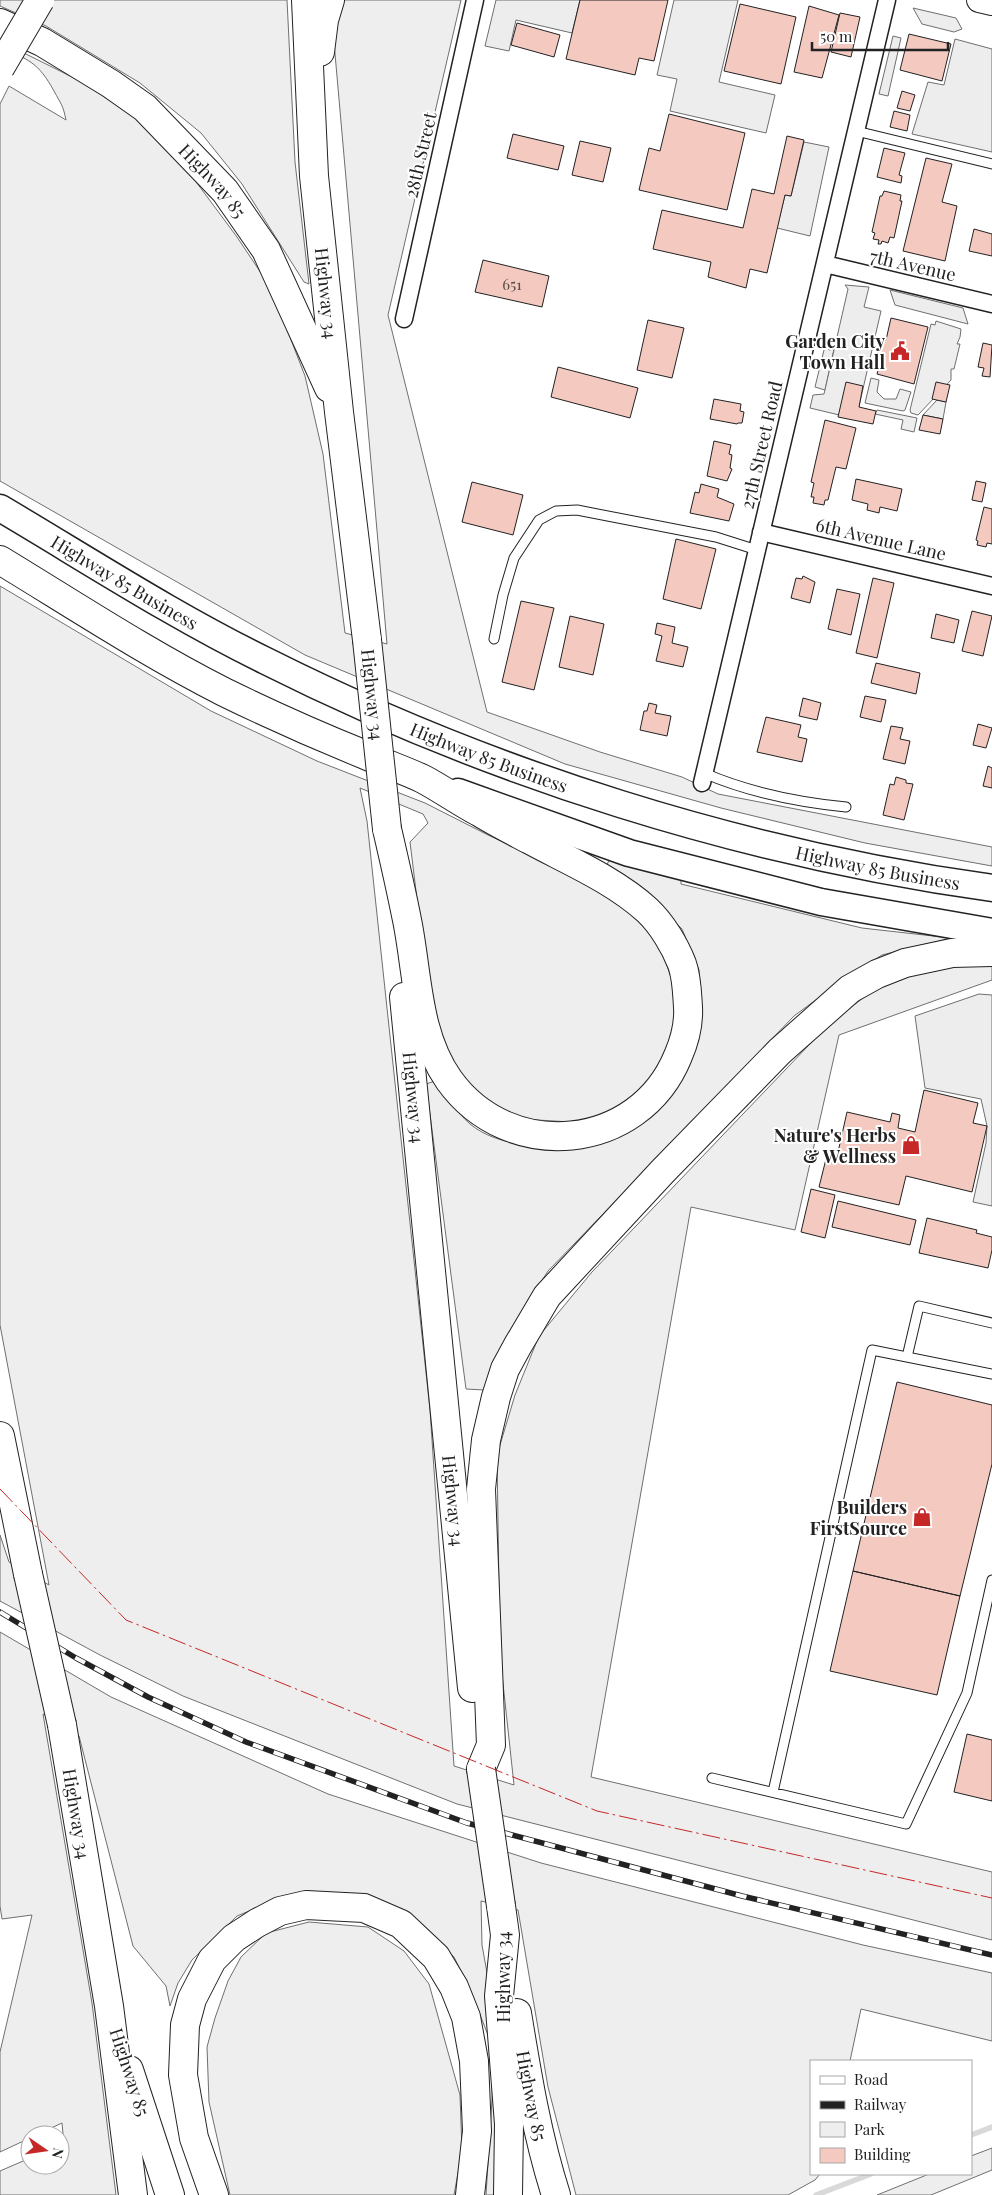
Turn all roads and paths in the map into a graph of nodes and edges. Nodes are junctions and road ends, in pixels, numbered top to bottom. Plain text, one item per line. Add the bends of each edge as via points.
1 (40, 0) edge
2 (306, 0) edge
3 (330, 0) edge
4 (475, 0) edge
5 (887, 0) edge
6 (0, 23) edge
7 (0, 68) edge
8 (311, 113) junction
9 (856, 131) junction
10 (992, 164) edge
11 (825, 264) junction
12 (992, 304) edge
13 (404, 319) dead end
14 (339, 412) junction
15 (0, 508) edge
16 (761, 532) junction
17 (757, 550) junction
18 (0, 560) edge
19 (0, 569) edge
20 (28, 577) junction
21 (992, 586) edge
22 (494, 639) dead end
23 (703, 778) joint
24 (422, 779) junction
25 (846, 807) dead end
26 (387, 829) junction
27 (992, 888) edge
28 (992, 932) edge
29 (992, 952) edge
30 (992, 1323) edge
31 (907, 1357) junction
32 (992, 1374) edge
33 (0, 1436) edge
34 (0, 1500) edge
35 (26, 1564) junction
36 (992, 1580) edge
37 (988, 1613) edge
38 (481, 1769) junction
39 (712, 1778) dead end
40 (773, 1792) junction
41 (505, 1935) junction
42 (109, 2006) junction
43 (133, 2195) edge
44 (170, 2195) edge
45 (214, 2195) edge
46 (470, 2195) edge
47 (508, 2195) edge
48 (556, 2195) edge

1 - 7 highway, bridge
2 - 8 highway, Highway 34
3 - 8 highway via 324,20
4 - 13 street, 28th Street
5 - 9 street, 27th Street Road
6 - 14 highway, Highway 85 via 42,42 145,108 226,191 266,250
8 - 14 highway, Highway 34 via 314,176
9 - 10 lane
9 - 11 street, 27th Street Road
11 - 12 street, 7th Avenue
11 - 16 street, 27th Street Road
14 - 26 highway, Highway 34, bridge
15 - 27 main road, Highway 85 Business via 200,627 265,661 332,694 484,756 584,793 708,829 822,858
16 - 17 street, 27th Street Road
16 - 21 street, 6th Avenue Lane
17 - 22 lane via 716,537 577,510 556,511 539,520 514,558
17 - 23 street, 27th Street Road
18 - 20 highway
19 - 20 highway
20 - 24 highway via 224,692
23 - 25 lane via 812,804
24 - 26 highway via 630,896 657,920 678,953 684,970 688,1017 684,1042 672,1072 649,1101 624,1120 569,1137 541,1136 514,1130 483,1113 464,1096 443,1069 423,1020 408,923
24 - 28 main road via 629,853 821,902
26 - 38 highway, Highway 34
29 - 38 highway via 952,953 905,963 850,989 766,1065 547,1296 505,1369 482,1464 491,1745
30 - 31 lane via 919,1306
31 - 32 lane
31 - 40 lane via 872,1350
33 - 35 highway, Highway 34
34 - 35 highway
35 - 42 highway, Highway 34, bridge via 62,1725
36 - 37 lane
37 - 40 lane via 967,1693 906,1824
38 - 41 highway, Highway 34, bridge
39 - 40 lane
41 - 47 highway, Highway 34 via 499,1996 509,2124
41 - 48 highway, Highway 85 via 528,2083
42 - 43 highway, Highway 34
42 - 44 highway, Highway 85
45 - 46 highway via 194,2138 182,2076 184,2025 192,1998 212,1960 234,1938 280,1911 306,1905 364,1908 401,1924 436,1957 454,1987 466,2017 474,2061 477,2132

